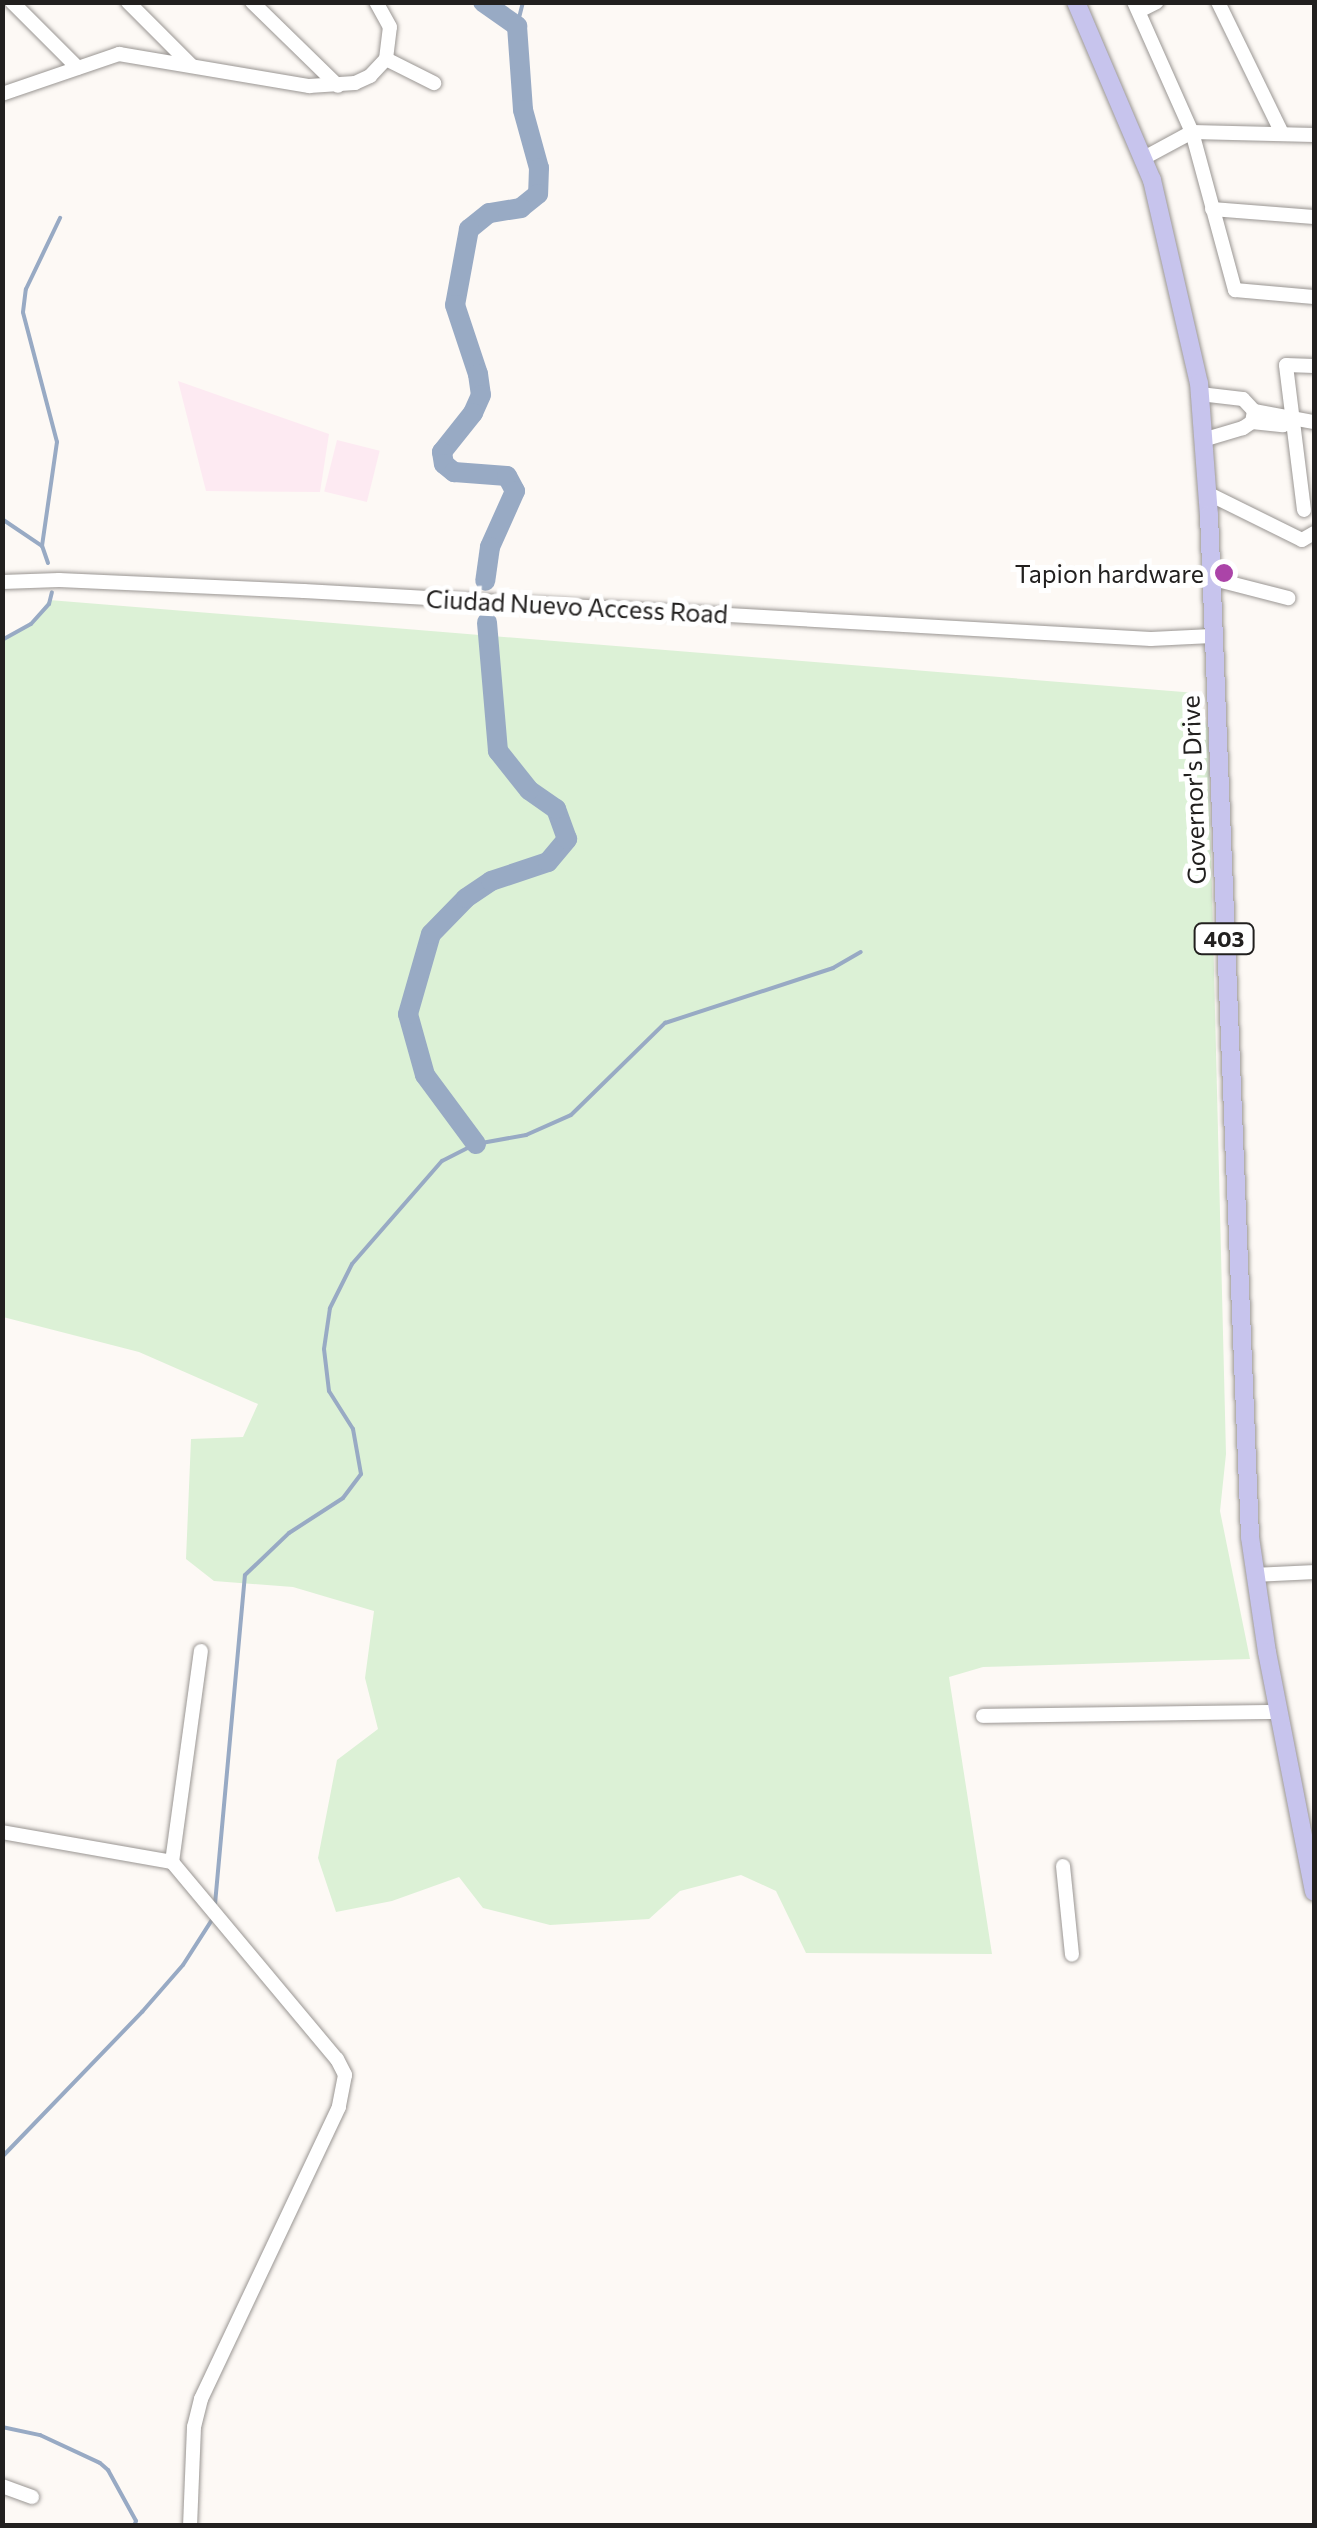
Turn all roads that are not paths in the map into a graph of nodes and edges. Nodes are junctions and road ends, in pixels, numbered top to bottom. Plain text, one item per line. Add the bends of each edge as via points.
1 (11, 2) edge
2 (128, 2) edge
3 (252, 2) edge
4 (376, 2) edge
5 (1076, 2) edge
6 (1157, 2) edge
7 (1218, 2) edge
8 (1136, 7) edge
9 (2, 10) edge
10 (386, 59) junction
11 (192, 66) junction
12 (78, 68) junction
13 (434, 83) dead end
14 (338, 86) junction
15 (2, 94) edge
16 (1192, 132) junction
17 (1282, 133) junction
18 (1314, 136) edge
19 (1144, 158) junction
20 (1212, 209) junction
21 (1314, 217) edge
22 (1314, 297) edge
23 (1314, 366) edge
24 (1200, 394) junction
25 (1253, 416) junction
26 (1293, 420) junction
27 (1314, 422) edge
28 (1203, 440) junction
29 (1208, 493) junction
30 (1304, 510) dead end
31 (1314, 533) edge
32 (1210, 578) junction
33 (2, 582) edge
34 (1288, 598) dead end
35 (1212, 642) junction
36 (1314, 1572) edge
37 (1254, 1576) junction
38 (202, 1651) dead end
39 (1279, 1712) junction
40 (983, 1716) dead end
41 (2, 1832) edge
42 (172, 1862) junction
43 (1063, 1866) dead end
44 (1314, 1891) edge
45 (1072, 1955) dead end
46 (3, 2487) edge
47 (32, 2497) dead end
48 (190, 2526) edge

1 - 9 street
1 - 12 street
2 - 11 street
3 - 14 street
4 - 10 street via 390,27
5 - 19 main road, Governor's Drive / 403
6 - 8 street
7 - 17 street
8 - 16 street
10 - 13 street
10 - 14 street via 370,76
11 - 12 street via 120,54
11 - 14 street
12 - 15 street
16 - 17 street
16 - 19 street
16 - 20 street
17 - 18 street
19 - 24 main road, Governor's Drive / 403 via 1178,277
20 - 21 street
20 - 22 street via 1235,290
23 - 26 street via 1286,365
24 - 25 street via 1242,400
24 - 28 main road, Governor's Drive / 403
25 - 26 street via 1283,425
25 - 28 street via 1227,436
26 - 27 street
26 - 30 street
28 - 29 main road, Governor's Drive / 403
29 - 31 street via 1302,540
29 - 32 main road, Governor's Drive / 403
32 - 34 street
32 - 35 main road, Governor's Drive / 403
33 - 35 street, Ciudad Nuevo Access Road via 285,590
35 - 37 main road, Governor's Drive / 403
36 - 37 street
37 - 39 main road, Governor's Drive / 403
38 - 42 street
39 - 40 street
39 - 44 main road, Governor's Drive / 403
41 - 42 street
42 - 48 street via 336,2058 345,2091 200,2400
43 - 45 street
46 - 47 street

